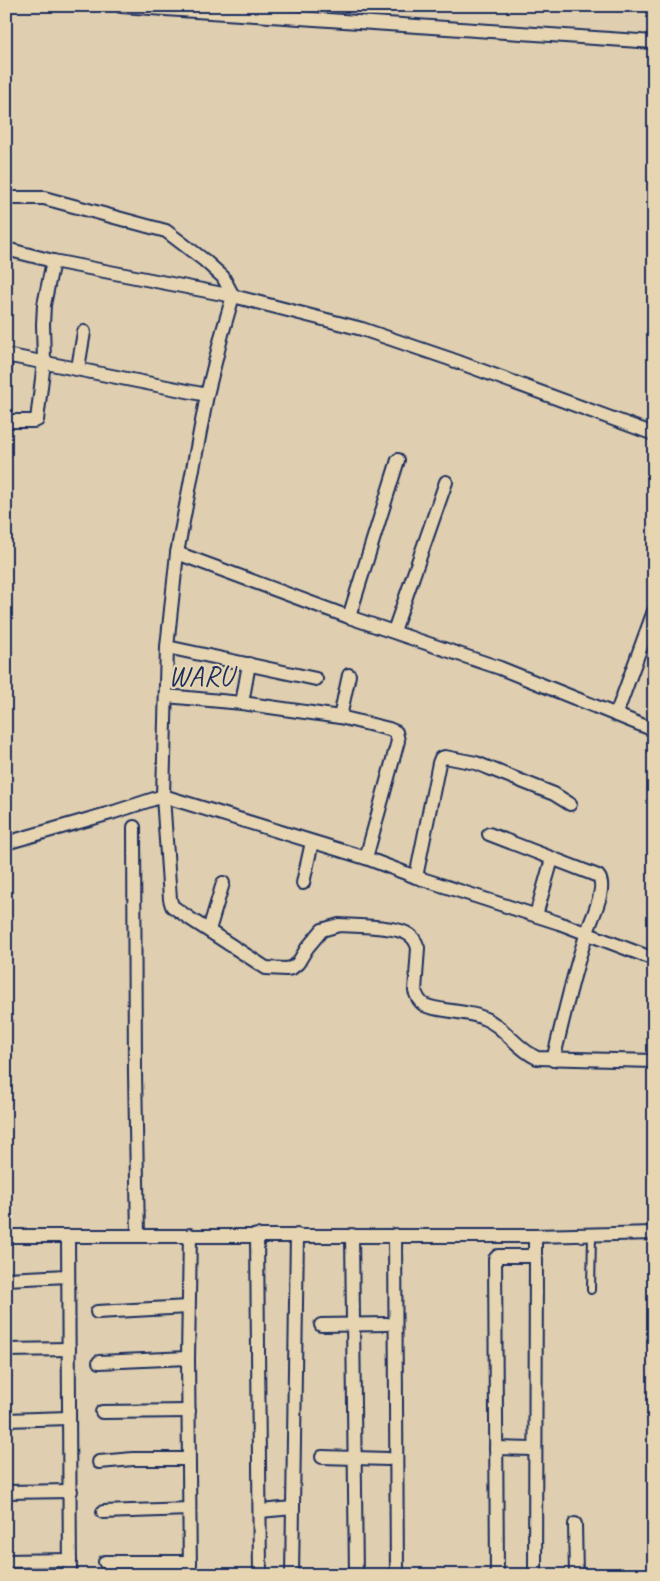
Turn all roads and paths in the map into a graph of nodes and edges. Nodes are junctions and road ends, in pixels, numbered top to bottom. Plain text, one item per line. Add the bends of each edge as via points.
1 (121, 6) edge
2 (654, 42) edge
3 (6, 198) edge
4 (6, 249) edge
5 (53, 261) junction
6 (233, 296) junction
7 (84, 332) dead end
8 (8, 355) edge
9 (44, 362) junction
10 (78, 368) junction
11 (7, 379) edge
12 (207, 395) junction
13 (6, 421) edge
14 (653, 435) edge
15 (398, 460) dead end
16 (446, 482) dead end
17 (176, 562) junction
18 (654, 611) edge
19 (349, 617) junction
20 (394, 632) junction
21 (168, 647) junction
22 (249, 664) junction
23 (349, 675) dead end
24 (316, 679) dead end
25 (166, 696) junction
26 (242, 703) junction
27 (616, 715) junction
28 (340, 717) junction
29 (654, 730) edge
30 (163, 796) junction
31 (570, 804) dead end
32 (134, 827) dead end
33 (489, 834) dead end
34 (312, 842) junction
35 (6, 843) edge
36 (366, 858) junction
37 (552, 859) junction
38 (416, 877) junction
39 (303, 882) dead end
40 (223, 883) dead end
41 (536, 915) junction
42 (209, 930) junction
43 (587, 932) junction
44 (654, 959) edge
45 (553, 1060) junction
46 (654, 1061) edge
47 (654, 1233) edge
48 (190, 1235) junction
49 (257, 1235) junction
50 (296, 1235) junction
51 (352, 1235) junction
52 (395, 1235) junction
53 (592, 1235) junction
54 (6, 1236) edge
55 (68, 1236) junction
56 (138, 1236) junction
57 (535, 1236) junction
58 (534, 1256) junction
59 (68, 1276) junction
60 (6, 1279) edge
61 (592, 1290) dead end
62 (188, 1307) junction
63 (97, 1312) dead end
64 (353, 1324) junction
65 (386, 1324) dead end
66 (321, 1325) dead end
67 (69, 1349) junction
68 (6, 1350) edge
69 (188, 1358) junction
70 (98, 1362) dead end
71 (188, 1411) junction
72 (102, 1412) dead end
73 (68, 1418) junction
74 (6, 1420) edge
75 (496, 1448) junction
76 (535, 1449) junction
77 (322, 1457) dead end
78 (354, 1458) junction
79 (188, 1459) junction
80 (388, 1459) dead end
81 (99, 1462) dead end
82 (71, 1491) junction
83 (6, 1492) edge
84 (293, 1508) junction
85 (189, 1509) junction
86 (260, 1511) junction
87 (103, 1512) dead end
88 (575, 1524) dead end
89 (70, 1560) junction
90 (6, 1561) edge
91 (105, 1562) dead end
92 (190, 1568) edge
93 (70, 1575) edge
94 (260, 1575) edge
95 (292, 1575) edge
96 (356, 1575) edge
97 (397, 1575) edge
98 (497, 1575) edge
99 (535, 1575) edge
100 (576, 1575) edge

1 - 2 street
3 - 6 street via 44,198 166,232 223,277
4 - 5 street
5 - 6 street
5 - 9 street via 44,305
6 - 12 street
6 - 14 street via 362,329
7 - 10 street
8 - 9 street
8 - 11 lane
9 - 10 street
9 - 13 street via 37,420
10 - 12 street
12 - 17 street
15 - 19 street
16 - 20 street
17 - 19 street
17 - 21 street
18 - 27 street
19 - 20 street
20 - 27 street via 500,668
21 - 22 street
21 - 25 street
22 - 24 street
22 - 26 street
23 - 28 street
25 - 26 street
25 - 30 street
26 - 28 street
27 - 29 street
28 - 36 street via 390,728 398,739
30 - 34 street
30 - 35 street
30 - 42 street via 171,902
31 - 38 street via 549,791 476,763 441,758
32 - 56 street
33 - 37 street
34 - 36 street
34 - 39 street
36 - 38 street
37 - 41 street
37 - 43 street via 600,878 601,891
38 - 41 street
40 - 42 street
41 - 43 street
42 - 45 street via 258,964 266,968 286,969 298,963 315,937 330,927 400,930 414,939 418,948 415,991 422,1003 482,1017 530,1055
43 - 44 street
43 - 45 street
45 - 46 street
47 - 53 street
48 - 49 street
48 - 56 street
48 - 62 street
49 - 50 street
49 - 86 street
50 - 51 street
50 - 84 street
51 - 52 street
51 - 64 street
52 - 57 street
52 - 97 street
53 - 57 street
53 - 61 lane
54 - 55 street
55 - 56 street
55 - 59 street
57 - 58 street
58 - 75 street via 495,1258
58 - 76 street
59 - 60 street
59 - 67 street
62 - 63 street
62 - 69 street
64 - 65 street
64 - 66 street
64 - 78 street
67 - 68 street
67 - 73 street
69 - 70 street
69 - 71 street
71 - 72 street
71 - 79 street
73 - 74 street
73 - 82 street
75 - 76 street
75 - 98 street
76 - 99 street
77 - 78 street
78 - 80 street
78 - 96 street
79 - 81 street
79 - 85 street
82 - 83 street
82 - 89 street
84 - 86 street
84 - 95 street
85 - 87 street
85 - 92 street
86 - 94 street
88 - 100 street
89 - 90 street
89 - 93 street
91 - 92 street

